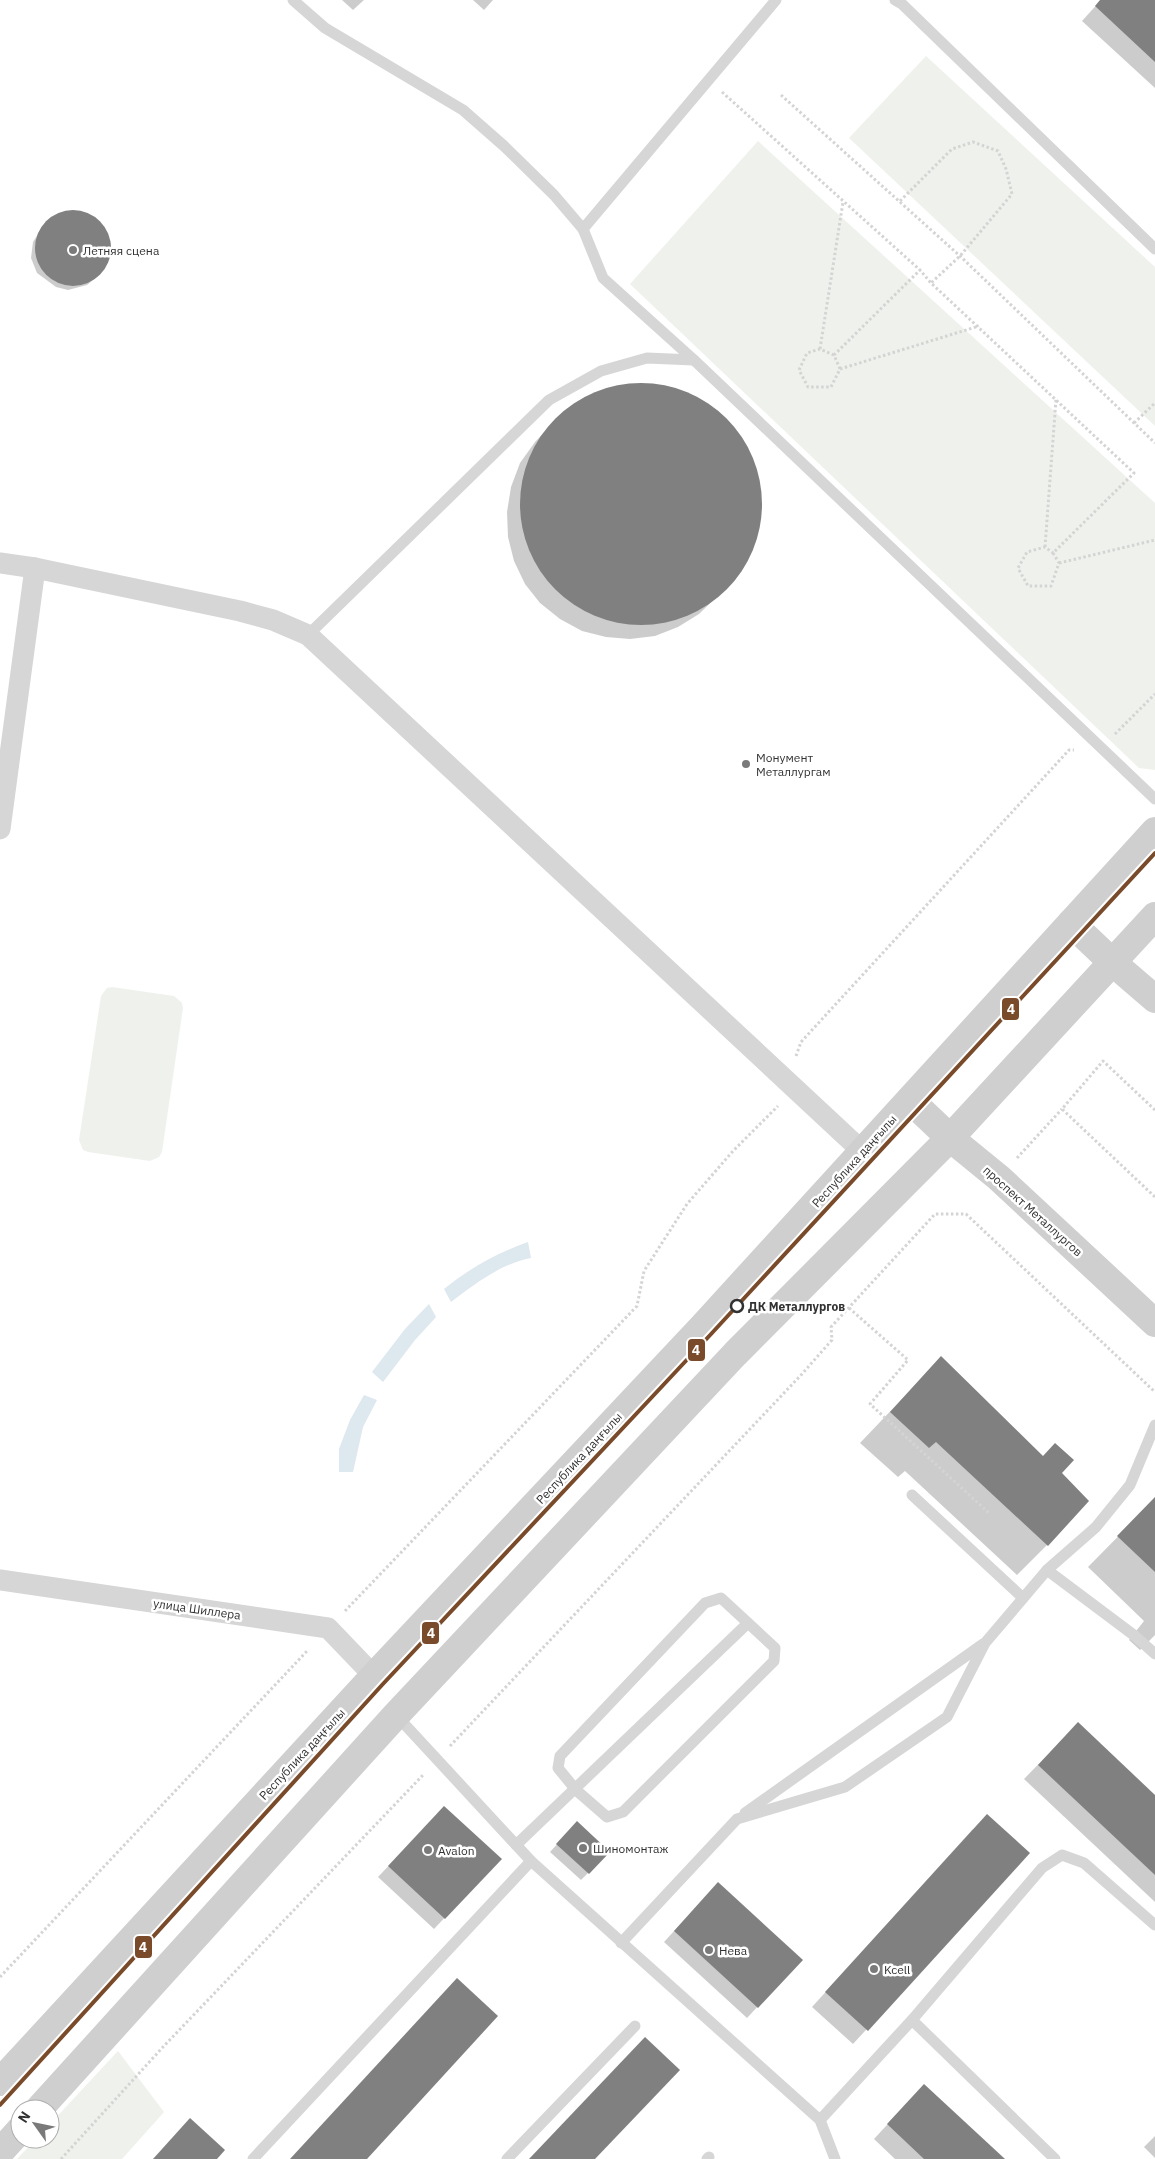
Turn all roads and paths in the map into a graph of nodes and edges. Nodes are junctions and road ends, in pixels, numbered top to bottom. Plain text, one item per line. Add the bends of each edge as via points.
1 (293, 0) edge
2 (776, 0) edge
3 (895, 0) edge
4 (709, 80) junction
5 (781, 95) dead end
6 (900, 201) junction
7 (843, 202) junction
8 (583, 229) junction
9 (1155, 249) edge
10 (960, 256) junction
11 (920, 270) junction
12 (931, 283) junction
13 (979, 326) junction
14 (820, 349) junction
15 (834, 355) junction
16 (694, 360) junction
17 (840, 369) junction
18 (1056, 399) junction
19 (1155, 403) edge
20 (1134, 423) junction
21 (1155, 443) edge
22 (1155, 540) edge
23 (1045, 547) junction
24 (1053, 553) junction
25 (0, 563) edge
26 (1058, 563) junction
27 (35, 568) junction
28 (308, 635) junction
29 (1155, 694) edge
30 (1101, 747) junction
31 (1155, 799) edge
32 (0, 829) edge
33 (1155, 831) edge
34 (1155, 916) edge
35 (1071, 922) junction
36 (1112, 962) junction
37 (1155, 999) edge
38 (789, 1081) junction
39 (910, 1100) junction
40 (1062, 1108) junction
41 (1155, 1110) edge
42 (950, 1138) junction
43 (862, 1151) junction
44 (1017, 1158) dead end
45 (1155, 1196) edge
46 (848, 1308) junction
47 (1155, 1323) edge
48 (1155, 1392) edge
49 (1155, 1425) edge
50 (912, 1495) dead end
51 (990, 1514) dead end
52 (1047, 1570) junction
53 (0, 1580) edge
54 (1023, 1598) junction
55 (748, 1623) junction
56 (328, 1628) junction
57 (985, 1644) junction
58 (1155, 1654) edge
59 (374, 1676) junction
60 (396, 1715) junction
61 (437, 1760) junction
62 (576, 1790) junction
63 (737, 1819) junction
64 (516, 1845) junction
65 (531, 1860) junction
66 (1155, 1925) edge
67 (621, 1943) junction
68 (0, 1977) edge
69 (912, 2020) junction
70 (635, 2026) dead end
71 (0, 2082) edge
72 (48, 2099) edge
73 (820, 2120) junction
74 (10, 2141) edge
75 (0, 2152) edge
76 (61, 2159) edge
77 (253, 2159) edge
78 (506, 2159) edge
79 (835, 2159) edge
80 (1055, 2159) edge

1 - 8 lane via 325,28 463,110 554,195
2 - 4 lane
3 - 9 lane
4 - 7 path
4 - 8 lane
5 - 6 path
6 - 10 path
6 - 10 path via 952,149 973,142 998,151 1012,194
7 - 11 path
7 - 14 path
8 - 16 lane via 604,278
10 - 12 path
10 - 20 path
11 - 12 path
11 - 15 path
12 - 13 path
13 - 17 path
13 - 18 path
14 - 15 path
14 - 17 path via 807,353 799,370 808,387 831,387
15 - 17 path
16 - 28 lane via 647,358 601,371 549,400
16 - 30 lane
18 - 23 path
18 - 24 path via 1134,472
19 - 20 path
20 - 21 path
22 - 26 path
23 - 24 path
23 - 26 path via 1027,552 1018,568 1028,586 1051,586
24 - 26 path
25 - 27 street
27 - 28 street via 240,611
27 - 32 street
28 - 38 street
29 - 30 path
30 - 31 lane
30 - 38 path via 1069,750 801,1042
33 - 35 main road, Республика даңғылы
34 - 36 main road
35 - 36 main road
35 - 39 main road, Республика даңғылы
36 - 37 main road
36 - 42 main road
38 - 43 street
38 - 56 path via 783,1100 687,1204 644,1271 638,1306
39 - 42 main road, проспект Металлургов
39 - 43 main road, Республика даңғылы
40 - 41 path via 1103,1061
40 - 44 path
40 - 45 path
42 - 47 main road, проспект Металлургов
42 - 60 main road via 735,1354
43 - 59 main road, Республика даңғылы via 704,1326
46 - 48 path via 934,1214 966,1214
46 - 51 path via 908,1360 870,1404
46 - 61 path via 831,1327 832,1340 802,1374
49 - 52 lane via 1130,1485 1096,1527
50 - 54 lane
52 - 54 lane
52 - 58 lane
53 - 56 street, улица Шиллера
54 - 57 lane
55 - 62 lane
55 - 62 lane via 721,1598 705,1603 560,1756 558,1768
55 - 62 lane via 775,1648 774,1661 623,1812 608,1817
56 - 59 street
56 - 68 path
57 - 63 lane
57 - 63 lane via 947,1716 939,1722 845,1787
59 - 71 main road, Республика даңғылы
60 - 61 lane
60 - 72 main road
61 - 64 lane
61 - 76 path via 163,2047
62 - 64 lane
63 - 67 lane
64 - 65 lane
65 - 67 lane
65 - 77 lane
66 - 69 lane via 1084,1863 1062,1855 1042,1868
67 - 73 lane
69 - 73 lane
69 - 80 lane
70 - 78 lane
73 - 79 lane
74 - 75 main road

